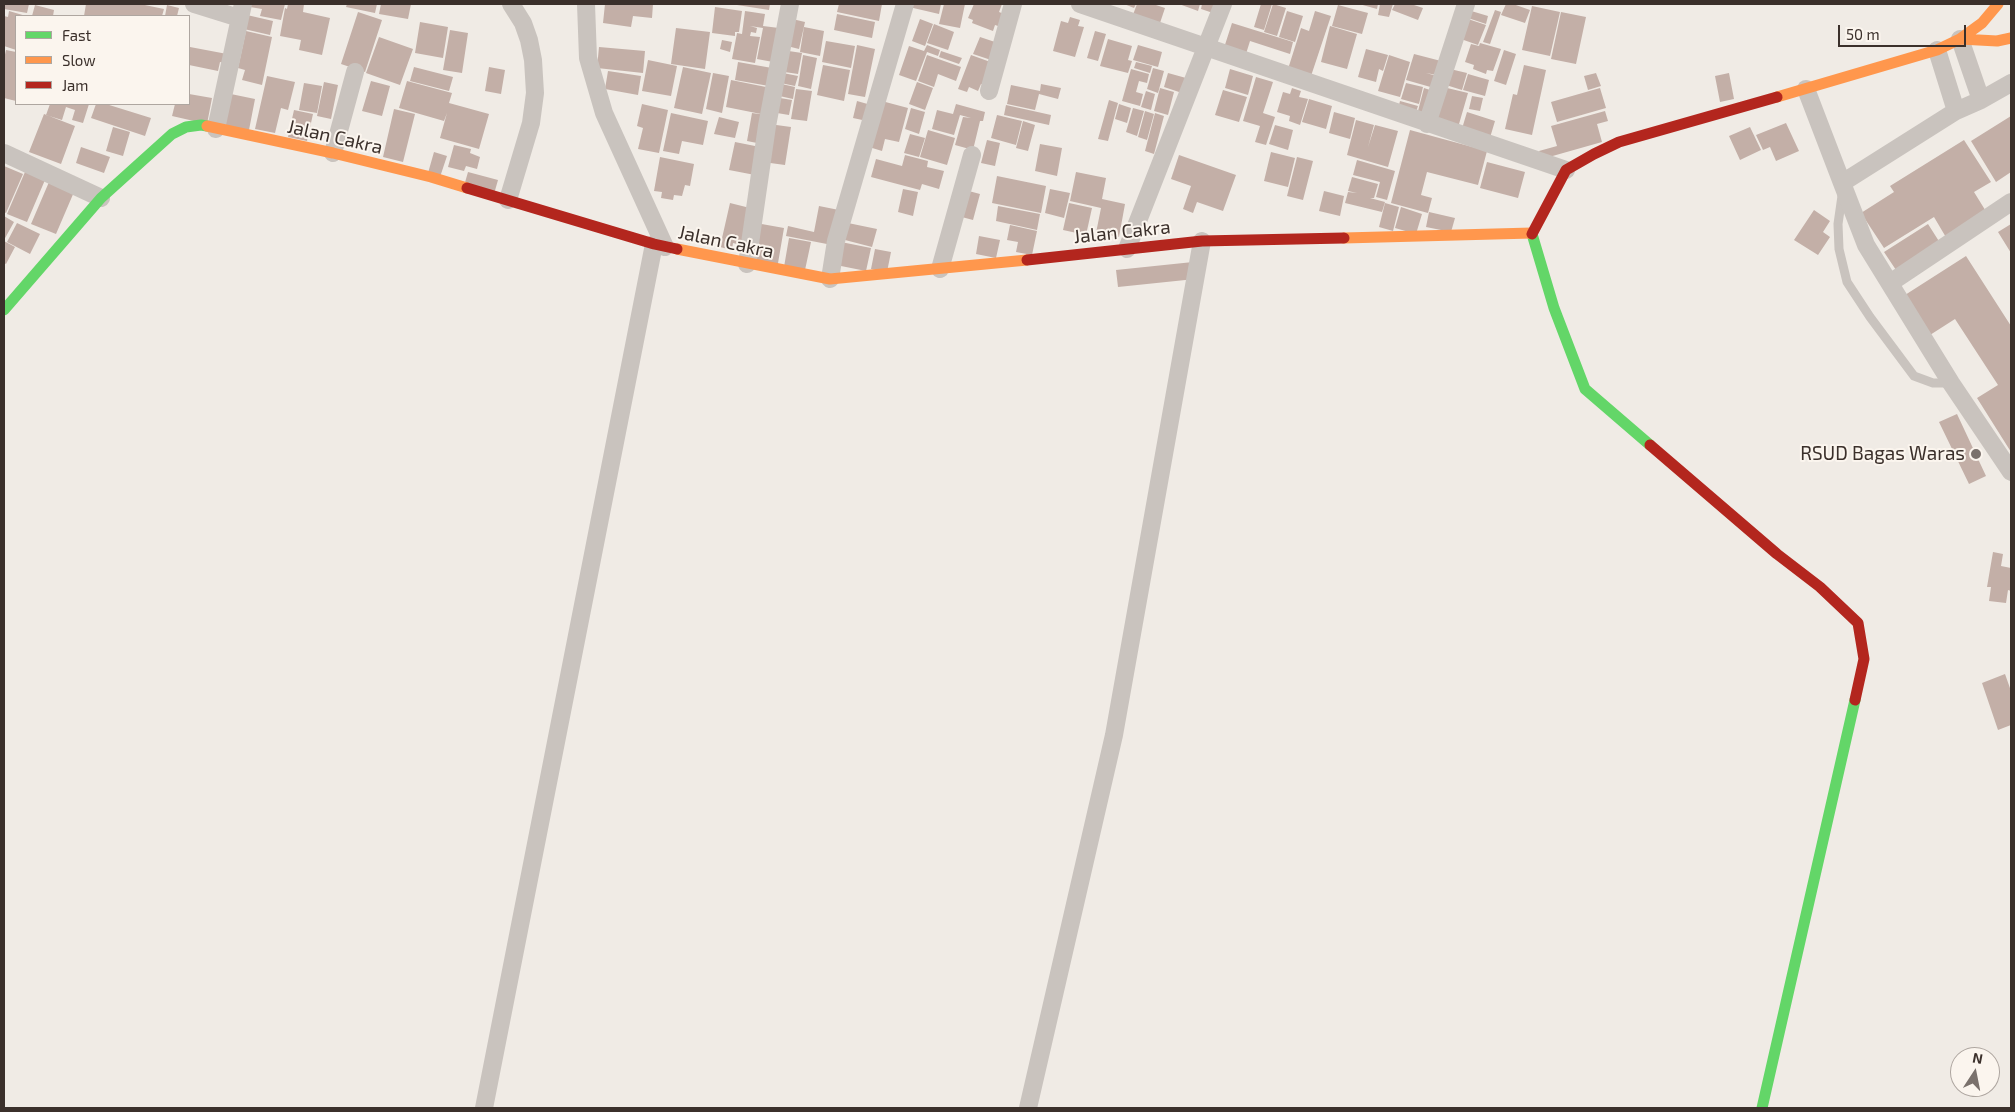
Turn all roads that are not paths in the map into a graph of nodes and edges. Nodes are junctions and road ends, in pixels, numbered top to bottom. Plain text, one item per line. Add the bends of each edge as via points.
1 (194, 4) edge
2 (511, 4) edge
3 (586, 4) edge
4 (790, 4) edge
5 (905, 4) edge
6 (1013, 4) edge
7 (1080, 4) edge
8 (1223, 4) edge
9 (1466, 4) edge
10 (1998, 4) edge
11 (241, 11) edge
12 (2011, 38) edge
13 (1960, 39) junction
14 (1206, 46) junction
15 (1937, 50) junction
16 (355, 72) dead end
17 (2011, 83) edge
18 (1806, 89) junction
19 (988, 92) dead end
20 (1982, 100) junction
21 (1956, 111) junction
22 (1427, 124) junction
23 (216, 129) junction
24 (4, 153) edge
25 (333, 153) junction
26 (972, 154) dead end
27 (1566, 170) junction
28 (1842, 183) junction
29 (101, 198) junction
30 (508, 200) junction
31 (2011, 202) edge
32 (1532, 233) junction
33 (1202, 241) junction
34 (659, 246) junction
35 (1127, 249) junction
36 (747, 264) junction
37 (940, 269) junction
38 (830, 279) junction
39 (1890, 283) junction
40 (4, 310) edge
41 (1950, 383) junction
42 (2011, 472) edge
43 (484, 1108) edge
44 (1028, 1108) edge
45 (1762, 1108) edge

1 - 11 street
2 - 30 street via 529,40 535,93 531,123
3 - 34 street via 588,58 604,113
4 - 36 street via 766,126
5 - 38 street via 836,241
6 - 19 street
7 - 14 street
8 - 14 street
9 - 22 street
10 - 13 street via 1982,23
11 - 23 street
12 - 13 street via 1997,41
13 - 15 street
13 - 20 street
14 - 22 street
14 - 35 street
15 - 18 street
15 - 21 street
16 - 25 street
17 - 20 street
18 - 27 street via 1619,142
18 - 28 street
20 - 21 street
21 - 28 street
22 - 27 street
23 - 25 street, Jalan Cakra
23 - 29 street, Jalan Cakra via 201,125 186,127 172,134
24 - 29 street
25 - 30 street, Jalan Cakra
26 - 37 street
27 - 32 street
28 - 39 street via 1866,245
28 - 41 lane via 1839,249 1847,282 1914,376 1932,383
29 - 40 street, Jalan Cakra
30 - 34 street, Jalan Cakra
31 - 39 street
32 - 33 street, Jalan Cakra
32 - 45 street via 1554,308 1585,388 1858,623 1864,660
33 - 35 street, Jalan Cakra
33 - 44 street via 1114,735
34 - 36 street, Jalan Cakra
34 - 43 street
35 - 37 street, Jalan Cakra
36 - 38 street, Jalan Cakra
37 - 38 street, Jalan Cakra
39 - 41 street
41 - 42 street

